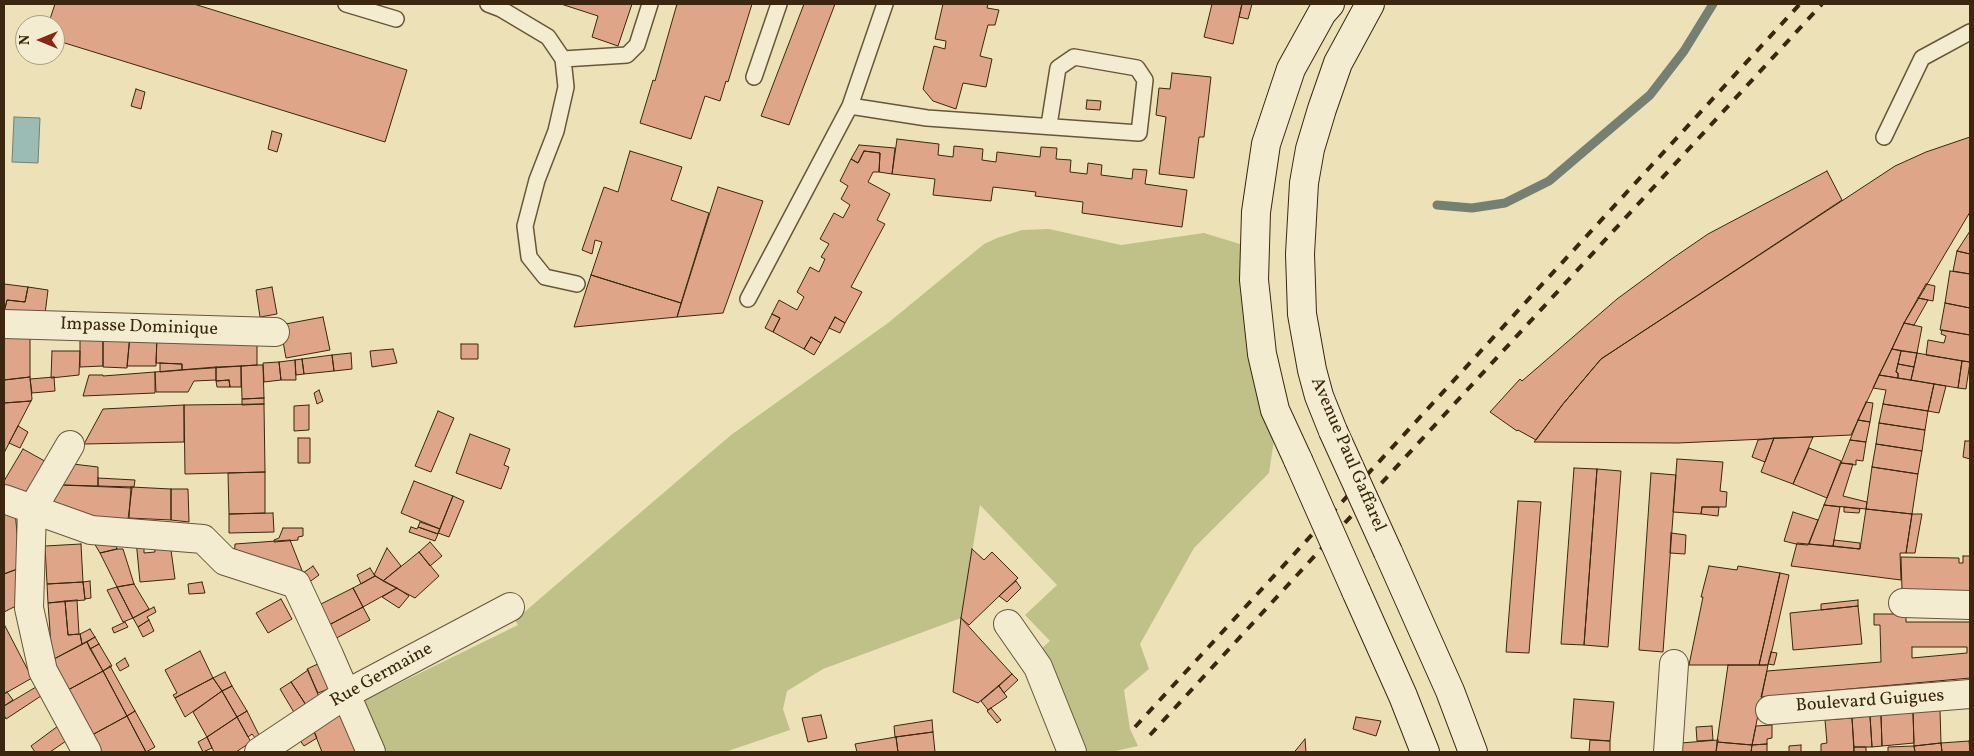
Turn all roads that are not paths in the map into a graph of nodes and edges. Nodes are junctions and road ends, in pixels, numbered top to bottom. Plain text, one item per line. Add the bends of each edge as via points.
1 (346, 4) edge
2 (488, 4) edge
3 (650, 4) edge
4 (780, 4) edge
5 (885, 4) edge
6 (1330, 4) edge
7 (1370, 4) edge
8 (396, 19) dead end
9 (1970, 32) edge
10 (563, 59) junction
11 (754, 77) dead end
12 (850, 106) junction
13 (1049, 125) junction
14 (1884, 137) dead end
15 (577, 284) dead end
16 (748, 299) dead end
17 (4, 324) edge
18 (275, 332) dead end
19 (70, 445) dead end
20 (4, 500) edge
21 (32, 510) junction
22 (1903, 604) dead end
23 (1970, 605) edge
24 (510, 607) dead end
25 (1008, 624) dead end
26 (1674, 664) dead end
27 (346, 694) junction
28 (1970, 694) edge
29 (1770, 710) dead end
30 (87, 752) edge
31 (259, 752) edge
32 (371, 752) edge
33 (1072, 752) edge
34 (1425, 752) edge
35 (1473, 752) edge
36 (1668, 752) edge

1 - 8 lane
2 - 10 lane via 501,8 548,37
3 - 10 lane via 637,45 627,55
4 - 11 lane
5 - 12 lane
6 - 34 street, bridge via 1291,69 1266,144 1256,212 1254,280 1262,354 1275,410
7 - 35 street, Avenue Paul Gaffarel, bridge via 1338,63 1310,149 1304,183 1300,254 1302,314 1319,396 1450,691
9 - 14 lane via 1922,58
10 - 15 lane via 566,87 556,132 537,180 525,226 529,257 546,277
12 - 13 lane via 926,118
12 - 16 lane
13 - 13 lane via 1139,133 1145,80 1137,68 1074,57 1058,68
17 - 18 street, Impasse Dominique
19 - 21 street
20 - 21 street
21 - 27 street via 91,530 203,539 225,561 296,584
21 - 30 street via 29,608 43,671
22 - 23 street
24 - 27 street, Rue Germaine
25 - 33 street via 1038,667
26 - 36 street
27 - 31 street, Rue Germaine
27 - 32 street
28 - 29 street, Boulevard Guigues

